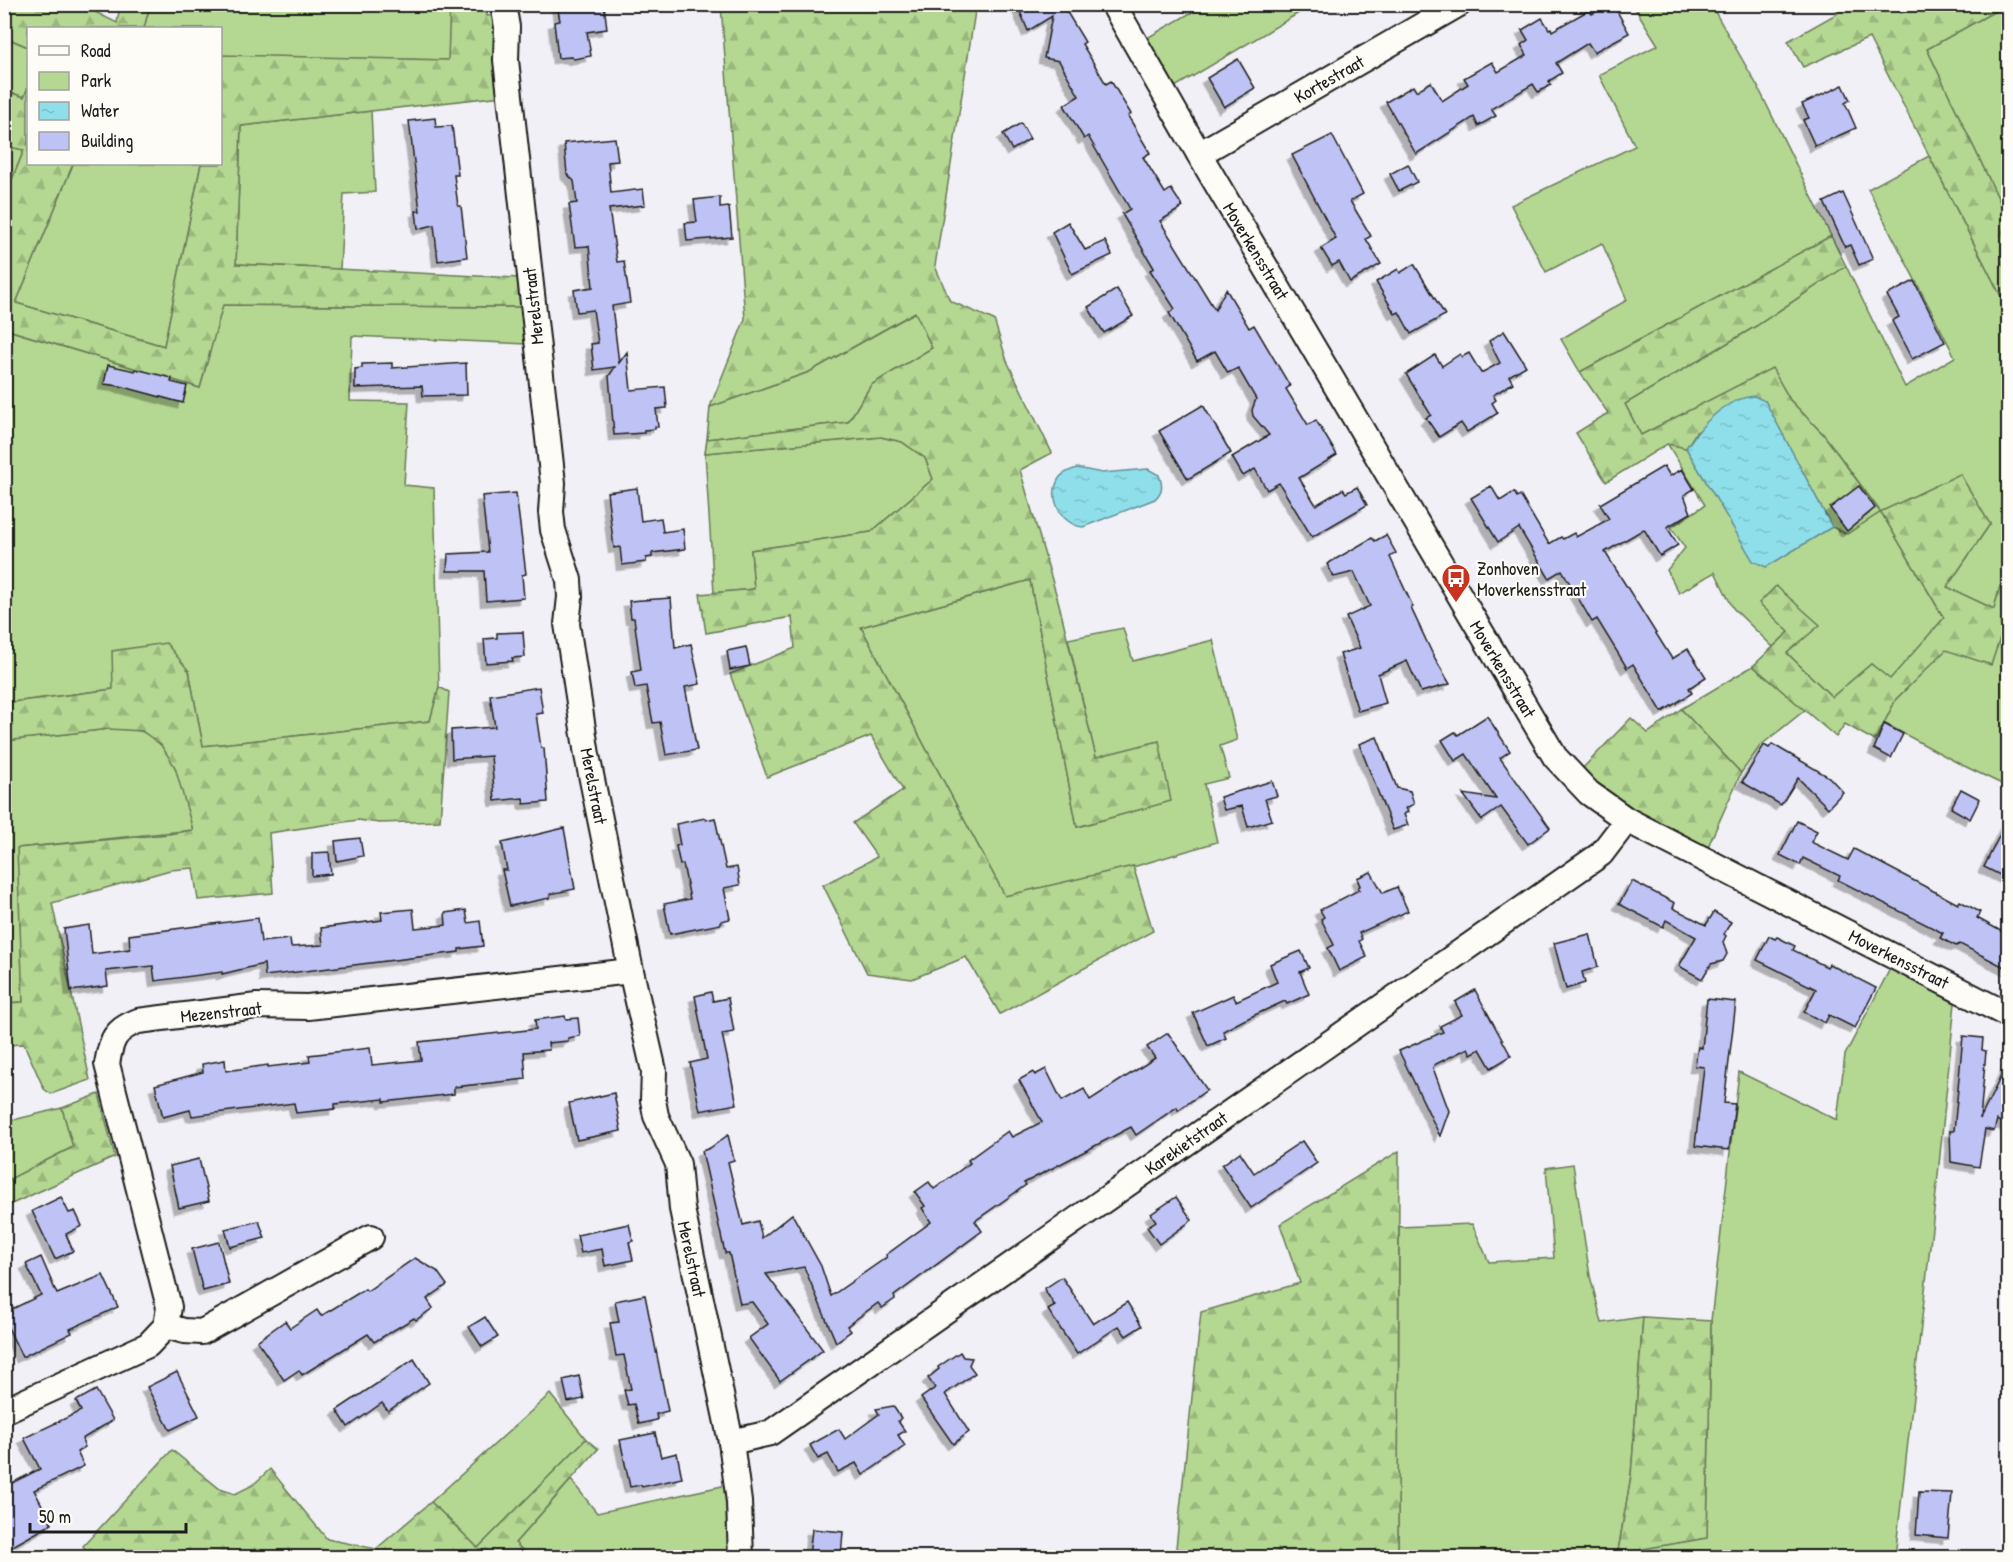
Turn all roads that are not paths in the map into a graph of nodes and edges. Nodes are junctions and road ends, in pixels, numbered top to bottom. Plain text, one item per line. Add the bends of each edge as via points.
1 (503, 4) edge
2 (1113, 4) edge
3 (1459, 4) edge
4 (1199, 154) junction
5 (1627, 820) junction
6 (631, 971) junction
7 (2008, 1015) edge
8 (371, 1237) dead end
9 (166, 1326) junction
10 (4, 1411) edge
11 (731, 1442) junction
12 (741, 1557) edge

1 - 6 street, Merelstraat via 553,483 553,530 568,580 567,624 587,755
2 - 4 street, Moverkensstraat
3 - 4 street, Kortestraat
4 - 5 street, Moverkensstraat via 1555,757 1589,793
5 - 7 street, Moverkensstraat
5 - 11 street, Karekietstraat via 1601,854 770,1433
6 - 9 street, Mezenstraat via 308,1008 257,1006 124,1026 113,1037 107,1064 169,1307
6 - 11 street, Merelstraat via 654,1071 656,1116 678,1164 682,1209
8 - 9 street via 202,1332
9 - 10 street via 148,1345
11 - 12 street, Merelstraat

